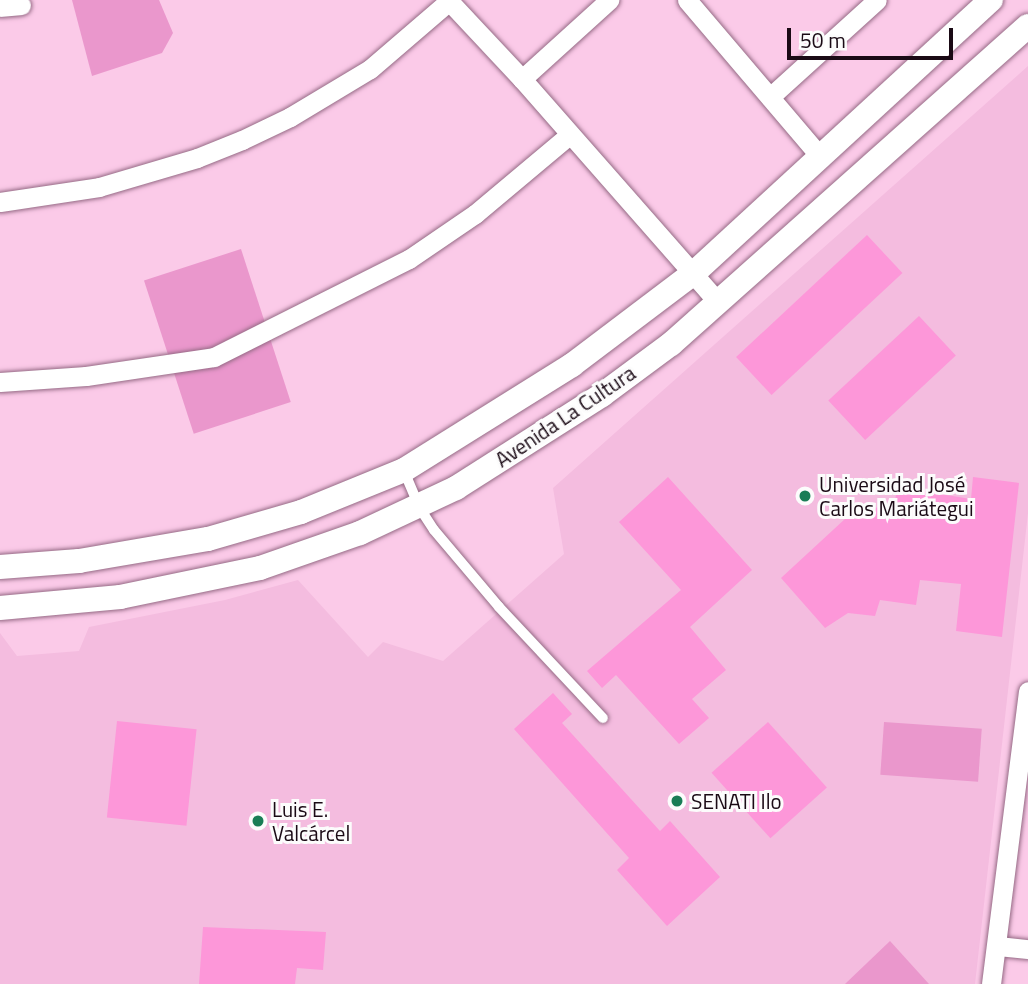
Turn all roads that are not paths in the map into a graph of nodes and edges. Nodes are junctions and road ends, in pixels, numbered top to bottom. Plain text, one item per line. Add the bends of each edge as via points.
1 (448, 0) edge
2 (609, 0) edge
3 (687, 0) edge
4 (877, 0) edge
5 (991, 0) edge
6 (21, 5) dead end
7 (0, 7) edge
8 (1028, 26) edge
9 (522, 79) junction
10 (770, 97) junction
11 (569, 135) junction
12 (820, 156) junction
13 (0, 202) edge
14 (695, 272) junction
15 (719, 303) junction
16 (0, 382) edge
17 (404, 470) junction
18 (419, 507) junction
19 (32, 565) junction
20 (0, 567) edge
21 (30, 606) junction
22 (0, 608) edge
23 (1028, 691) edge
24 (603, 718) dead end
25 (998, 946) junction
26 (1028, 949) edge
27 (991, 984) edge

1 - 9 street
1 - 13 street via 370,69 242,140 99,187
2 - 9 street
3 - 10 street
4 - 10 street
5 - 12 street, Avenida La Cultura
6 - 7 street
8 - 15 street, Avenida La Cultura
9 - 11 street
10 - 12 street
11 - 14 street
11 - 16 street via 475,214 409,259 214,357 86,376
12 - 14 street, Avenida La Cultura
14 - 15 street
14 - 17 street, Avenida La Cultura via 572,365
15 - 18 street, Avenida La Cultura via 602,395
17 - 18 lane
17 - 19 street, Avenida La Cultura via 301,512 220,536
18 - 21 street, Avenida La Cultura via 260,568 167,589
18 - 24 lane via 499,607
19 - 20 street, Avenida La Cultura
19 - 21 street
21 - 22 street, Avenida La Cultura
23 - 25 street
25 - 26 street
25 - 27 street

